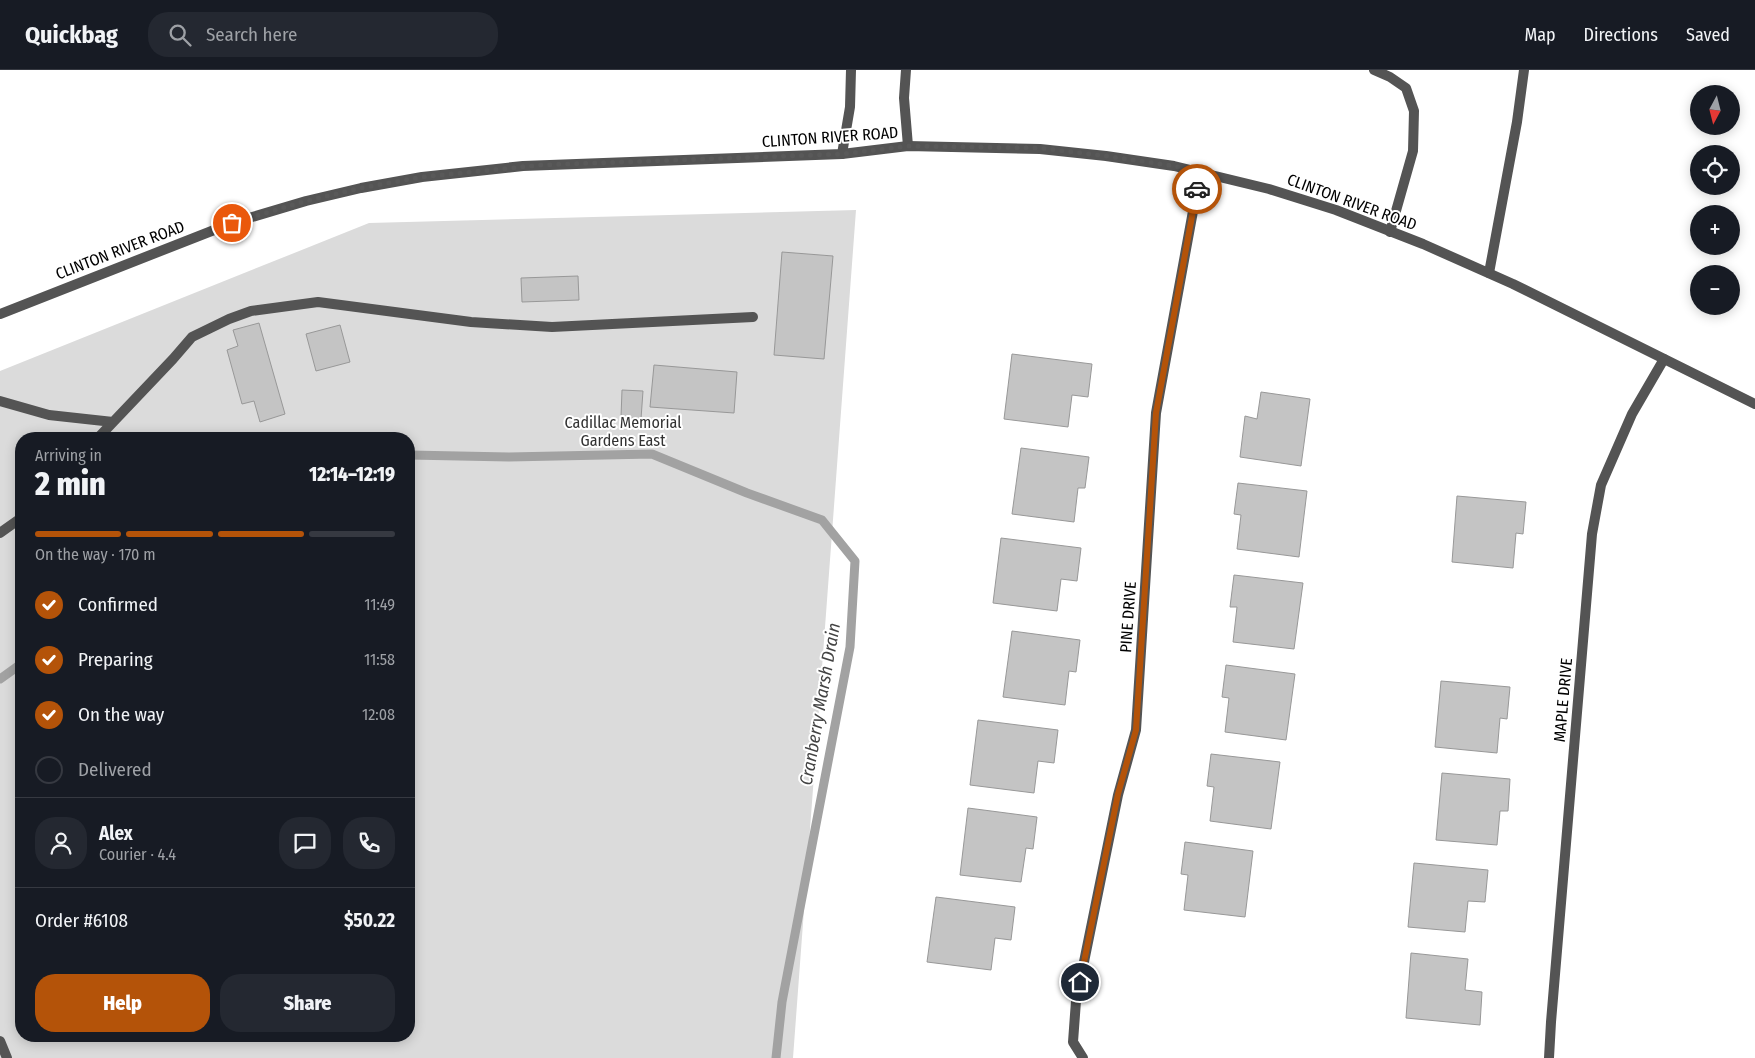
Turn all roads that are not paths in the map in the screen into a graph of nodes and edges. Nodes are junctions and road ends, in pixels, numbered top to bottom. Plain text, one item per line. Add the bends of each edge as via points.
1 (852, 70) edge
2 (906, 70) edge
3 (1374, 70) edge
4 (1524, 70) edge
5 (908, 146) junction
6 (842, 154) junction
7 (1200, 173) junction
8 (1390, 232) junction
9 (1489, 273) junction
10 (0, 314) edge
11 (753, 318) dead end
12 (1664, 359) junction
13 (0, 401) edge
14 (1755, 404) edge
15 (113, 422) junction
16 (104, 432) edge
17 (15, 523) edge
18 (0, 534) edge
19 (0, 1042) edge
20 (7, 1058) edge
21 (1083, 1058) edge
22 (1549, 1058) edge

1 - 6 street
2 - 5 street via 904,98
3 - 8 street via 1406,88 1414,111 1413,151
4 - 9 street
5 - 6 street, CLINTON RIVER ROAD
5 - 7 street, CLINTON RIVER ROAD via 1040,148 1174,166
6 - 10 street, CLINTON RIVER ROAD via 523,166 422,177 361,188 232,223
7 - 8 street, CLINTON RIVER ROAD via 1269,189 1336,210
7 - 21 street, PINE DRIVE via 1156,413 1136,730 1118,794 1076,1001 1073,1042
8 - 9 street, CLINTON RIVER ROAD
9 - 12 street, CLINTON RIVER ROAD
11 - 15 street via 552,327 471,322 318,302 251,311 192,337
12 - 14 street, CLINTON RIVER ROAD
12 - 22 street, MAPLE DRIVE via 1632,414 1601,485 1592,534
13 - 15 street via 49,415
15 - 16 street
17 - 18 street
19 - 20 street

